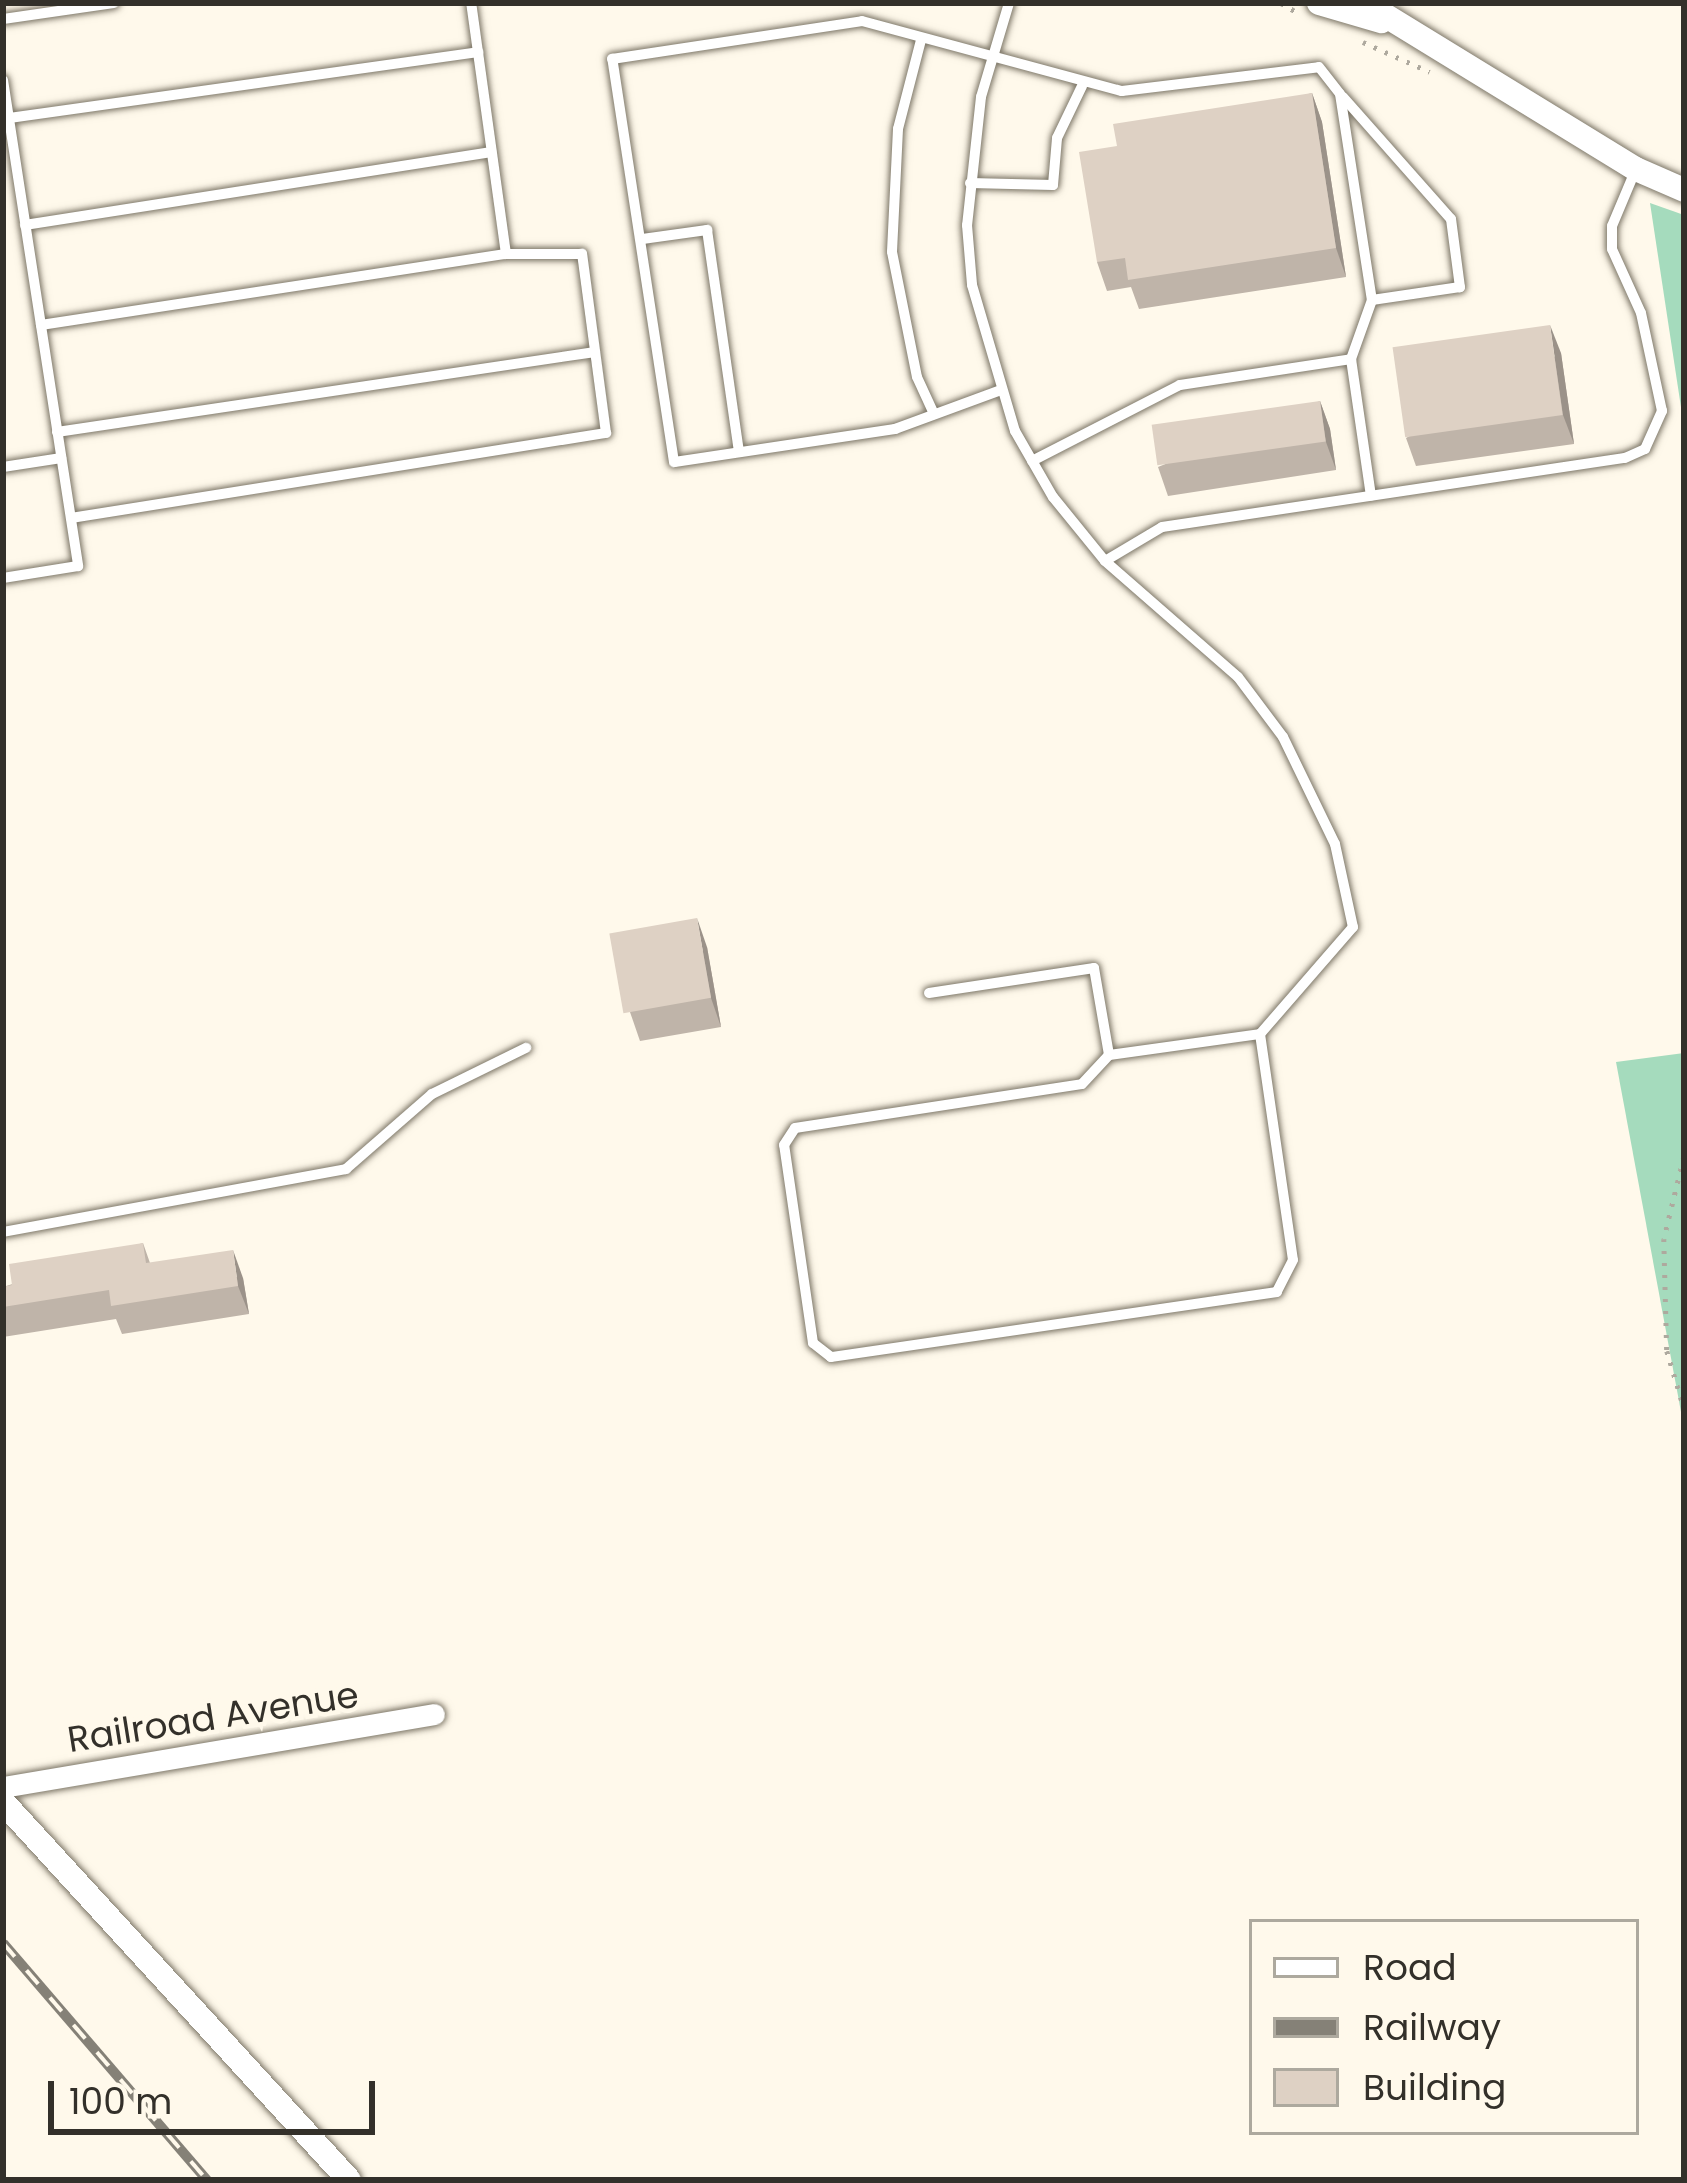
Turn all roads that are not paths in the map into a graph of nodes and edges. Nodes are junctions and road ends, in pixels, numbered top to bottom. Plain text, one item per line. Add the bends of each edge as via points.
1 (114, 3) edge
2 (471, 3) edge
3 (1009, 3) edge
4 (1365, 3) edge
5 (1316, 10) edge
6 (3, 19) edge
7 (1389, 23) junction
8 (921, 40) junction
9 (478, 52) junction
10 (990, 61) junction
11 (3, 80) edge
12 (1082, 86) junction
13 (1340, 94) junction
14 (9, 118) junction
15 (491, 152) junction
16 (1636, 169) junction
17 (970, 183) junction
18 (1684, 190) edge
19 (25, 225) junction
20 (642, 239) junction
21 (506, 254) junction
22 (1372, 300) junction
23 (41, 326) junction
24 (595, 352) junction
25 (1351, 359) junction
26 (1000, 390) junction
27 (934, 414) junction
28 (57, 432) junction
29 (739, 452) junction
30 (62, 458) junction
31 (1032, 461) junction
32 (3, 467) edge
33 (1371, 496) junction
34 (71, 518) junction
35 (1105, 561) junction
36 (3, 578) edge
37 (929, 993) dead end
38 (1260, 1034) junction
39 (526, 1048) dead end
40 (1109, 1055) junction
41 (3, 1232) edge
42 (434, 1714) dead end
43 (3, 1787) edge
44 (3, 1802) edge
45 (349, 2180) edge

1 - 6 lane
2 - 9 lane
3 - 10 lane
4 - 7 street
5 - 7 street
7 - 16 street
8 - 10 lane
8 - 20 lane via 862,21 612,59
8 - 27 lane via 898,129 892,252 912,358
9 - 14 lane
9 - 15 lane
10 - 12 lane
10 - 17 lane
11 - 14 lane
12 - 13 lane via 1122,91 1319,68
12 - 17 lane via 1058,138 1053,185
13 - 22 lane
13 - 22 lane via 1451,220 1460,287
14 - 19 lane
15 - 19 lane
15 - 21 lane
16 - 18 street
16 - 33 lane via 1612,226 1612,249 1641,313 1662,411 1645,449
17 - 26 lane via 973,285
19 - 23 lane
20 - 29 lane via 707,230
20 - 29 lane via 674,462
21 - 23 lane
21 - 24 lane via 582,254
22 - 25 lane
23 - 28 lane
24 - 28 lane
24 - 34 lane via 606,434
25 - 31 lane via 1180,386
25 - 33 lane
26 - 27 lane
26 - 31 lane
27 - 29 lane via 895,429
28 - 30 lane
30 - 32 lane
30 - 34 lane
31 - 35 lane
33 - 35 lane via 1162,527
34 - 36 lane via 78,566
35 - 38 lane via 1238,677 1283,737 1335,844 1353,927
37 - 40 lane via 1094,968
38 - 40 lane
38 - 40 lane via 1293,1261 1277,1292 831,1357 813,1343 784,1145 795,1128 1082,1084
39 - 41 lane via 433,1094 346,1169
42 - 43 street, Railroad Avenue
44 - 45 street

